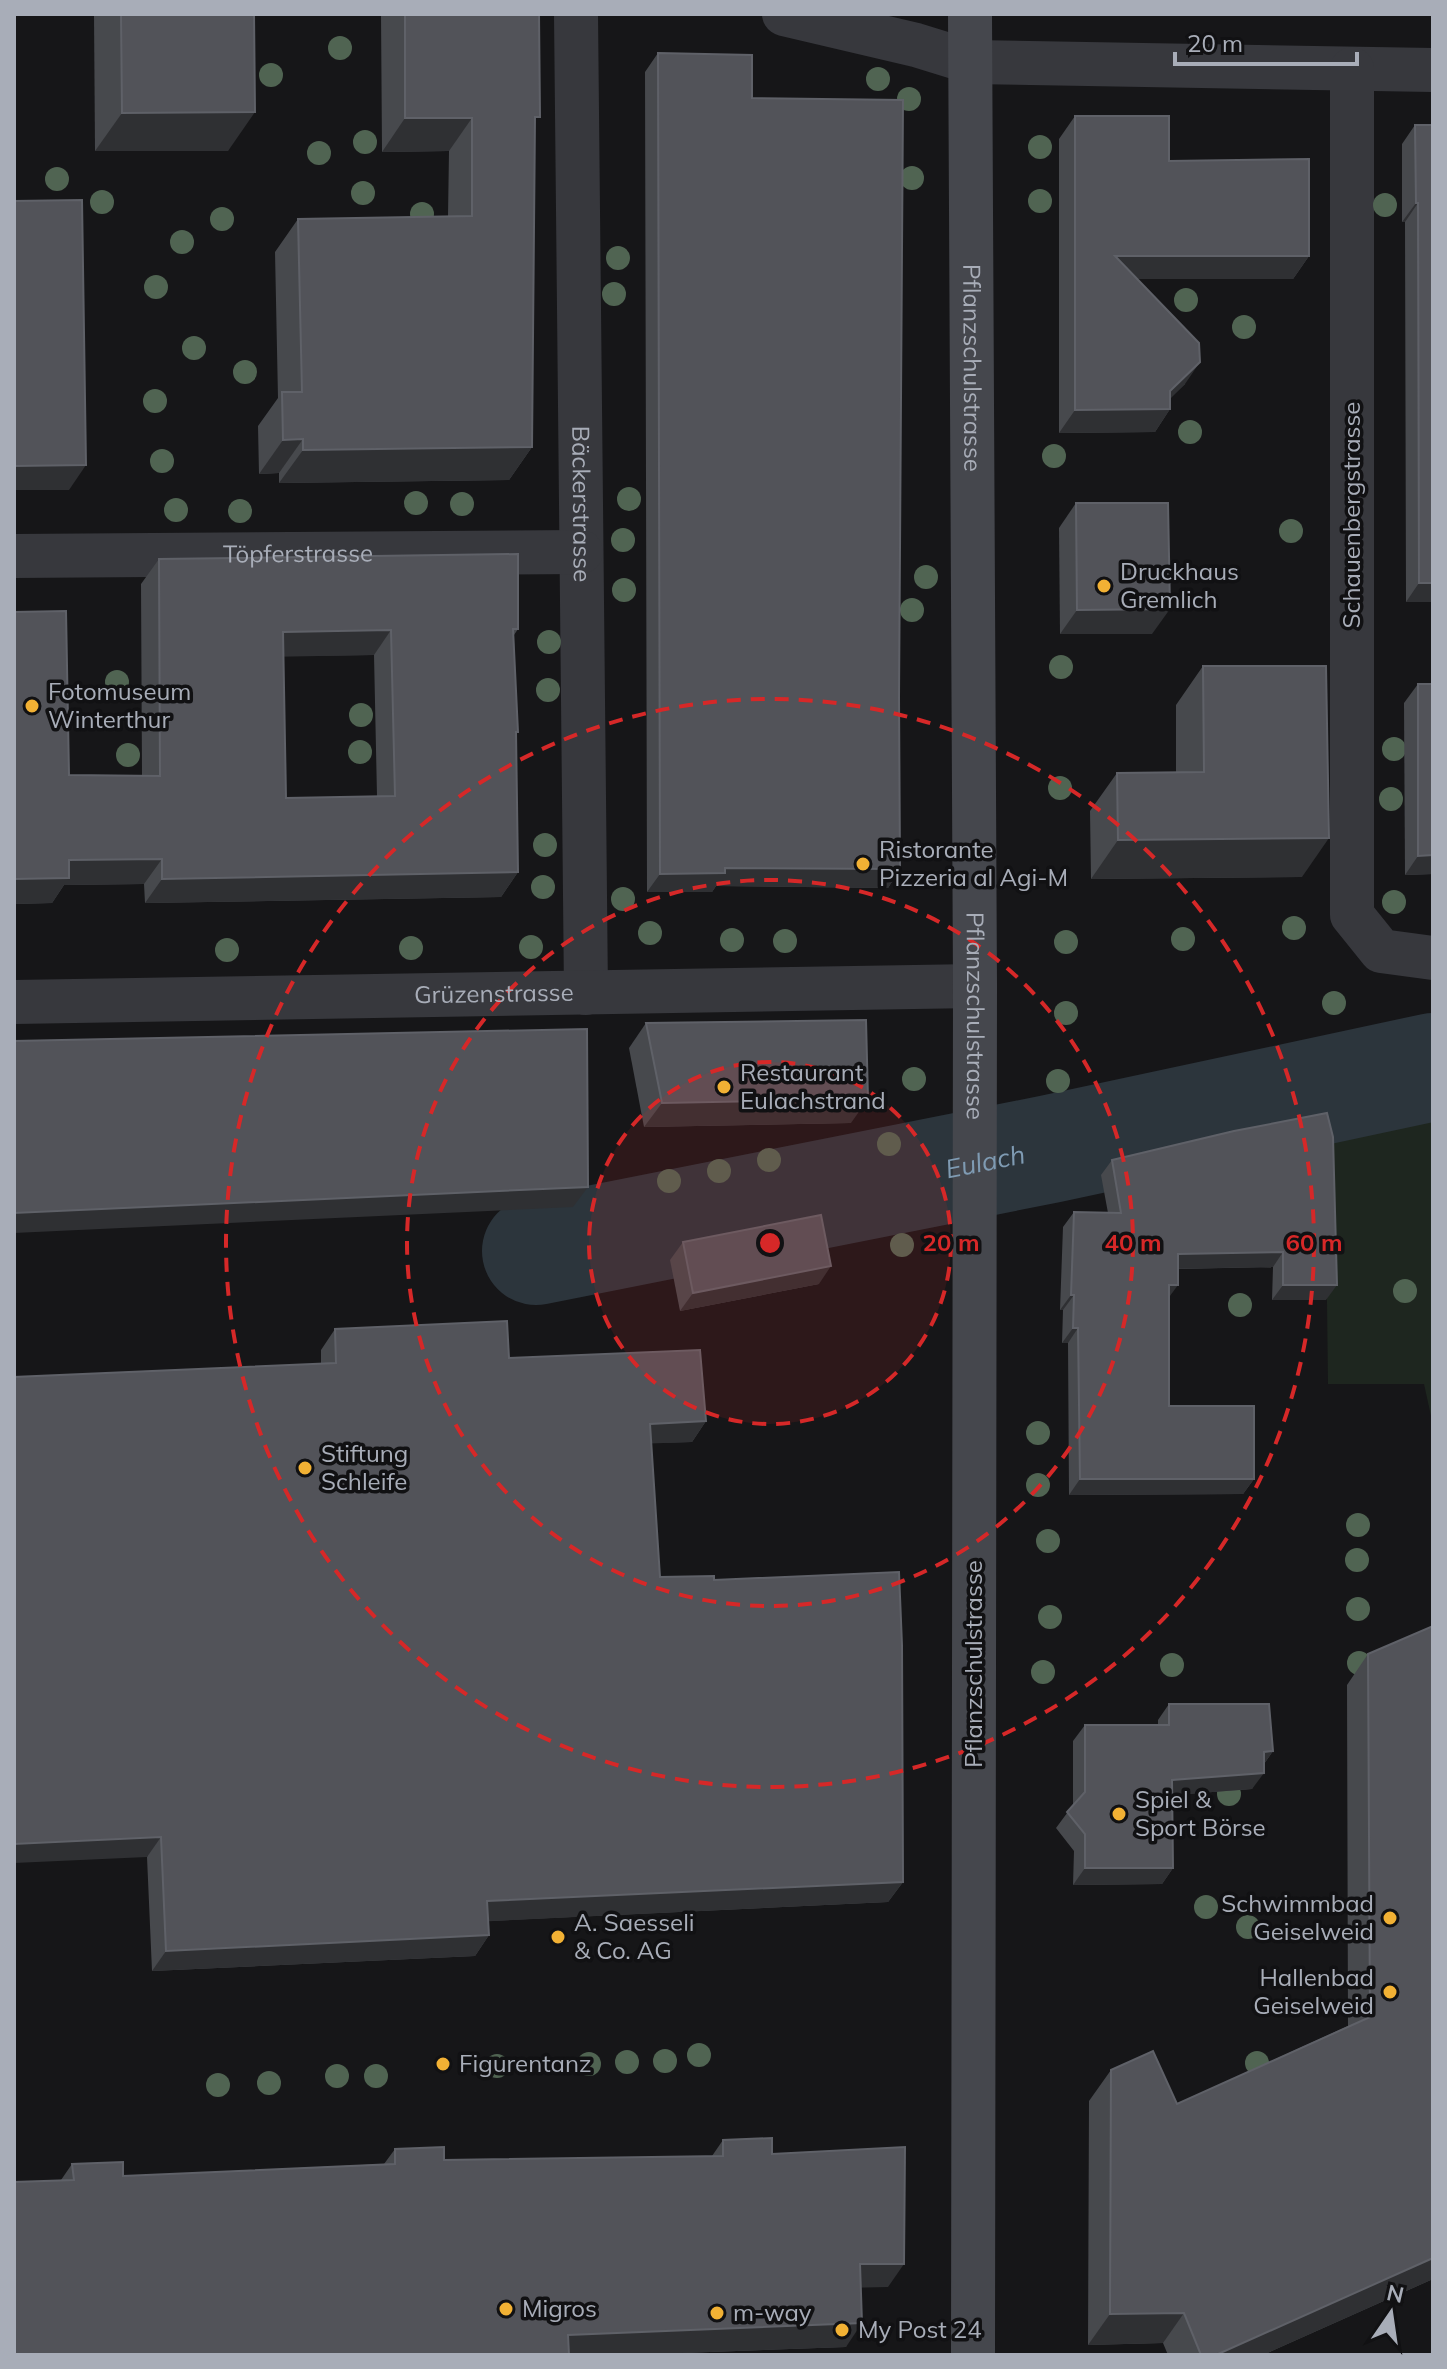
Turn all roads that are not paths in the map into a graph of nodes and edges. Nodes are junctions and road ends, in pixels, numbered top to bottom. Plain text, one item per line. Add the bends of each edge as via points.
1 (576, 14) edge
2 (784, 14) edge
3 (970, 14) edge
4 (971, 62) junction
5 (1352, 69) junction
6 (1433, 70) edge
7 (581, 552) junction
8 (14, 556) edge
9 (1433, 958) edge
10 (975, 986) junction
11 (586, 993) junction
12 (14, 1002) edge
13 (973, 2355) edge

1 - 7 street, Bäckerstrasse
2 - 4 street
3 - 4 street, Pflanzschulstrasse
4 - 5 street
4 - 10 street, Pflanzschulstrasse
5 - 6 street
5 - 9 street, Schauenbergstrasse via 1352,915 1381,951
7 - 8 street, Töpferstrasse
7 - 11 street, Bäckerstrasse
10 - 11 street, Grüzenstrasse
10 - 13 street, Pflanzschulstrasse
11 - 12 street, Grüzenstrasse

